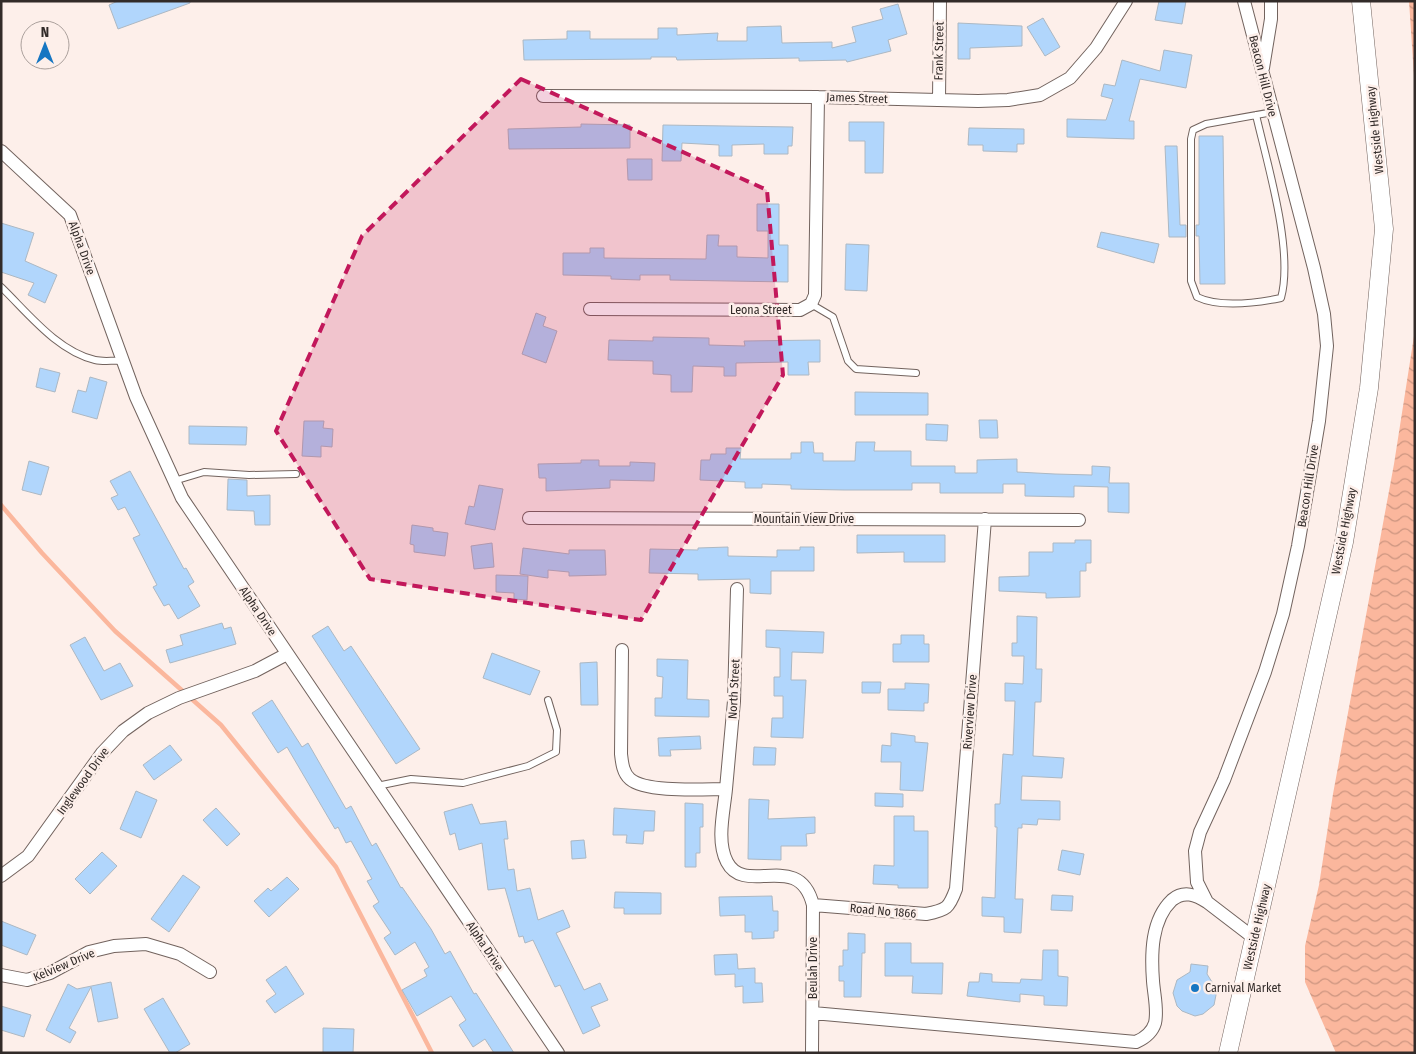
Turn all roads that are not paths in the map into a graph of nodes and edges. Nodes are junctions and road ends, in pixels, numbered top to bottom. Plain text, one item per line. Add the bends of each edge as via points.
1 (940, 1) edge
2 (1126, 1) edge
3 (1244, 1) edge
4 (1271, 1) edge
5 (1361, 1) edge
6 (1262, 73) junction
7 (543, 96) dead end
8 (818, 97) junction
9 (939, 100) junction
10 (1273, 112) junction
11 (1256, 115) junction
12 (1, 151) edge
13 (1, 287) edge
14 (812, 304) junction
15 (590, 309) dead end
16 (122, 361) junction
17 (916, 373) dead end
18 (296, 474) dead end
19 (174, 481) junction
20 (529, 518) dead end
21 (985, 519) junction
22 (1079, 520) dead end
23 (738, 589) dead end
24 (622, 650) dead end
25 (287, 654) junction
26 (548, 700) dead end
27 (377, 786) junction
28 (726, 790) junction
29 (1, 876) edge
30 (1207, 902) junction
31 (950, 904) joint
32 (813, 905) junction
33 (1254, 938) junction
34 (210, 972) dead end
35 (1, 975) edge
36 (813, 1013) junction
37 (558, 1053) edge
38 (812, 1053) edge
39 (1228, 1053) edge

1 - 9 street, Frank Street
2 - 9 street, James Street via 1096,48 1070,78 1040,95 1008,100
3 - 6 street, Beacon Hill Drive
4 - 6 street
5 - 33 main road, Westside Highway via 1384,229 1369,388 1344,542
6 - 10 street, Beacon Hill Drive
7 - 8 street, James Street
8 - 9 street, James Street
8 - 14 street via 815,295
10 - 11 lane
10 - 30 street, Beacon Hill Drive via 1324,314 1327,346 1325,382 1298,546 1282,614 1262,681 1197,843 1196,875
11 - 11 lane via 1206,124 1193,130 1191,281 1197,297 1208,302 1264,302 1280,298 1284,284 1277,208
12 - 16 street, Alpha Drive via 70,215
13 - 16 lane via 38,324 73,352 96,360
14 - 15 street, Leona Street via 800,310
14 - 17 lane via 833,317 848,361 856,369
16 - 19 street, Alpha Drive
18 - 19 lane via 204,472
19 - 25 street, Alpha Drive via 182,498
20 - 21 street, Mountain View Drive
21 - 22 street, Mountain View Drive
21 - 31 street, Riverview Drive via 956,889
23 - 28 street, North Street via 734,700
24 - 28 street via 621,754 624,770 631,780 646,787
25 - 27 street, Alpha Drive
25 - 29 street, Inglewood Drive via 255,671 179,698 148,713 123,731 102,753 28,856
26 - 27 lane via 557,730 556,752 528,766 463,783 411,779
27 - 37 street, Alpha Drive
28 - 32 street, Beulah Drive via 722,836 727,862 737,873 783,875 800,880 810,892
30 - 33 street
30 - 36 street, Beulah Drive via 1192,894 1181,895 1168,904 1158,921 1152,963 1156,1005 1154,1024 1148,1036 1136,1042
31 - 32 street, Road No 1866 via 943,911 926,914
32 - 36 street, Beulah Drive
33 - 39 main road, Westside Highway
34 - 35 street, Kelview Drive via 180,954 146,944 89,952 50,973 27,980
36 - 38 street

